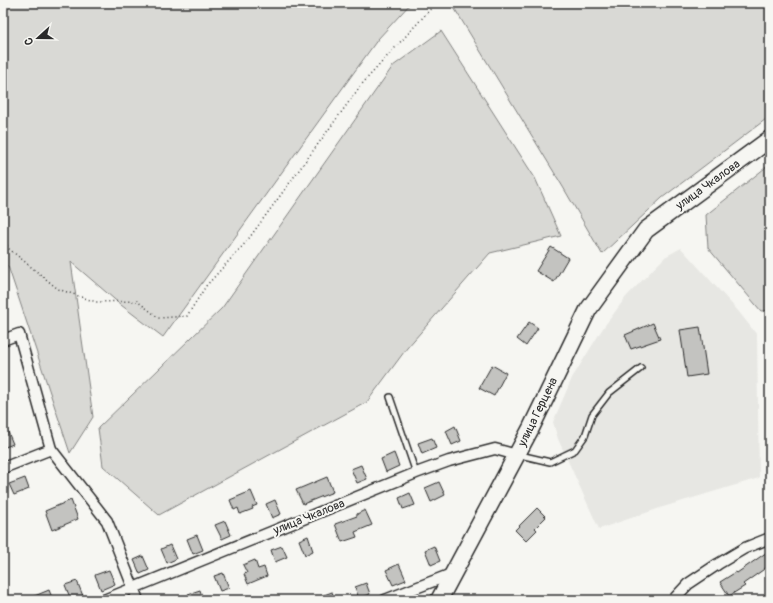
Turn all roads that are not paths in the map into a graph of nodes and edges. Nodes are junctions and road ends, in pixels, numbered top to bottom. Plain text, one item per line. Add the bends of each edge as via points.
1 (770, 139) edge
2 (646, 230) joint
3 (3, 340) edge
4 (641, 368) dead end
5 (390, 397) dead end
6 (51, 449) junction
7 (517, 455) junction
8 (3, 468) edge
9 (416, 473) junction
10 (770, 538) edge
11 (454, 573) junction
12 (133, 587) junction
13 (104, 600) edge
14 (138, 600) edge
15 (385, 600) edge
16 (439, 600) edge
17 (675, 600) edge

1 - 2 main road, улица Чкалова
2 - 7 main road, улица Герцена via 588,310
3 - 6 street via 19,334
4 - 7 lane via 609,393 592,415 585,436 575,450 550,462
5 - 9 lane
6 - 8 street
6 - 12 street via 107,520
7 - 9 street, улица Чкалова via 495,449
7 - 11 main road, улица Герцена
9 - 12 street, улица Чкалова
10 - 17 street via 745,548 718,564 688,584
11 - 15 street
11 - 16 main road, улица Герцена
12 - 13 street, улица Чкалова
12 - 14 street

